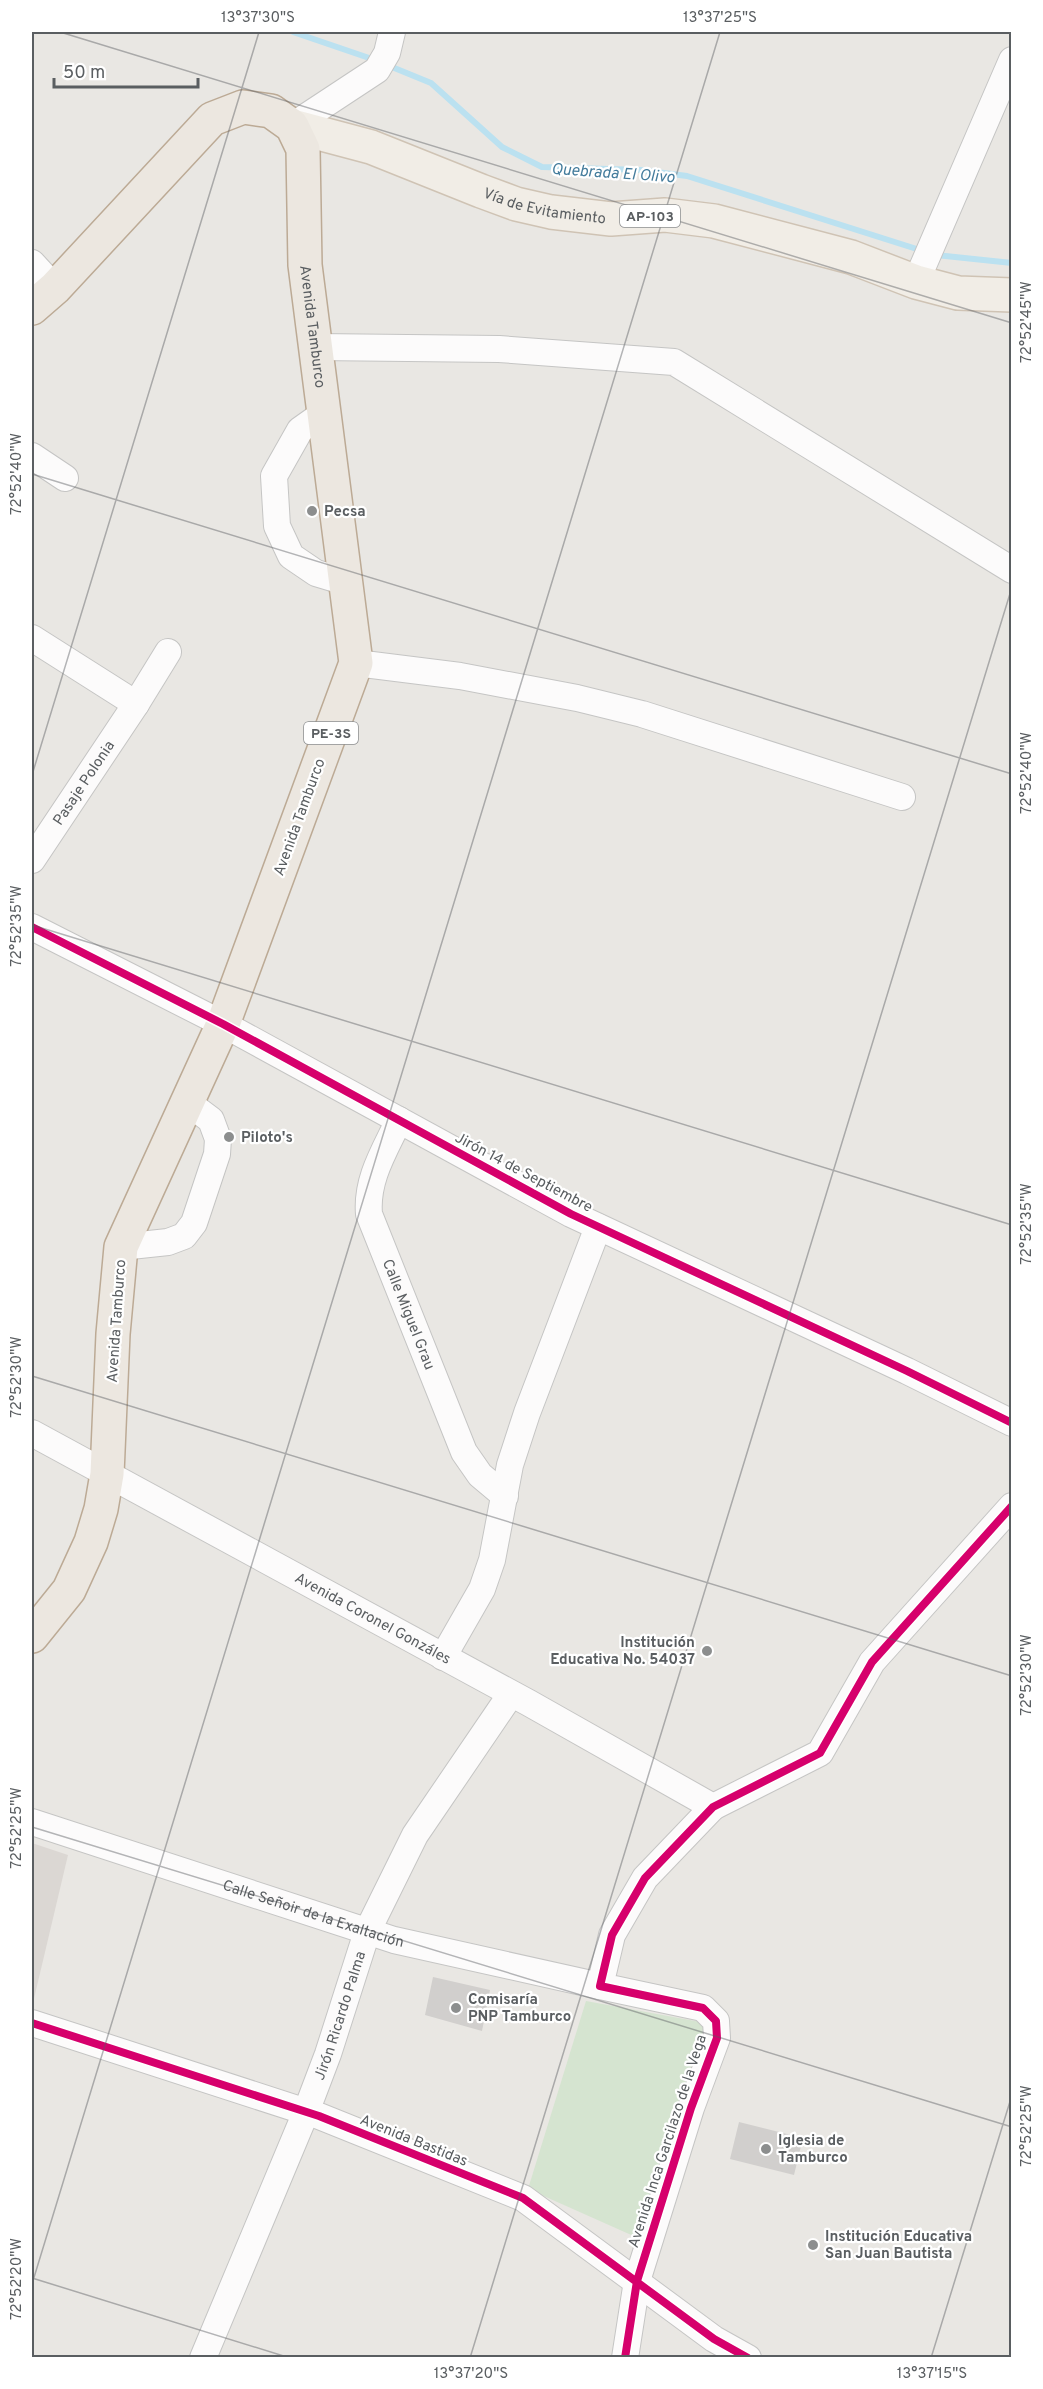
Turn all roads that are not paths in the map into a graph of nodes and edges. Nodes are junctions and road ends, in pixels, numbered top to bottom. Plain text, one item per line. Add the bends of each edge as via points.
1 (384, 46) edge
2 (1011, 60) edge
3 (292, 126) junction
4 (32, 263) edge
5 (916, 282) junction
6 (1011, 295) edge
7 (44, 298) edge
8 (316, 347) junction
9 (324, 413) junction
10 (32, 456) edge
11 (65, 478) dead end
12 (1011, 570) edge
13 (346, 582) junction
14 (32, 638) edge
15 (168, 652) dead end
16 (356, 663) junction
17 (136, 704) junction
18 (902, 797) dead end
19 (32, 860) edge
20 (32, 927) edge
21 (223, 1024) junction
22 (187, 1102) junction
23 (399, 1120) junction
24 (598, 1227) junction
25 (122, 1246) junction
26 (1011, 1423) edge
27 (32, 1433) edge
28 (107, 1474) junction
29 (505, 1496) junction
30 (1011, 1506) edge
31 (32, 1636) edge
32 (443, 1657) junction
33 (511, 1694) junction
34 (712, 1807) junction
35 (32, 1822) edge
36 (367, 1932) junction
37 (600, 1986) junction
38 (32, 2022) edge
39 (306, 2112) junction
40 (637, 2281) junction
41 (203, 2358) edge
42 (625, 2358) edge
43 (748, 2358) edge

1 - 3 street
2 - 5 street
3 - 5 main road, Vía de Evitamiento / AP-103 via 371,147 481,191 540,209 611,219 665,215 714,221 851,257
3 - 7 highway via 271,111 243,107 212,119
3 - 8 highway, Avenida Tamburco / PE-3S via 303,149 305,265
4 - 7 street
5 - 6 main road, Vía de Evitamiento / AP-103 via 958,293
8 - 9 highway, Avenida Tamburco / PE-3S
8 - 12 street via 499,349 674,363
9 - 13 highway, Avenida Tamburco / PE-3S
9 - 13 street via 300,430 274,476 277,526 291,556 316,573
10 - 11 street
13 - 16 highway, Avenida Tamburco / PE-3S
14 - 17 street
15 - 17 street, Pasaje Polonia
16 - 18 street via 460,676 577,698 642,714
16 - 21 highway, Avenida Tamburco / PE-3S
17 - 19 street, Pasaje Polonia
20 - 21 street, Jirón 14 de Septiembre
21 - 22 highway, Avenida Tamburco / PE-3S
21 - 23 street, Jirón 14 de Septiembre
22 - 25 highway, Avenida Tamburco / PE-3S
22 - 25 street via 211,1120 218,1139 217,1154 194,1223 184,1236 168,1242
23 - 24 street, Jirón 14 de Septiembre
23 - 29 street, Calle Miguel Grau via 371,1180 369,1214 464,1452 480,1474
24 - 26 street, Jirón 14 de Septiembre
24 - 29 street via 527,1413 510,1464
25 - 28 highway, Avenida Tamburco / PE-3S via 113,1334
27 - 28 street, Avenida Coronel Gonzáles
28 - 31 highway, Avenida Tamburco / PE-3S via 92,1542 69,1590
28 - 32 street, Avenida Coronel Gonzáles
29 - 32 street via 482,1589
30 - 34 street via 872,1662 820,1753
32 - 33 street, Avenida Coronel Gonzáles
33 - 34 street, Avenida Coronel Gonzáles
33 - 36 street, Jirón Ricardo Palma via 415,1835
34 - 37 street via 645,1878 612,1935
35 - 36 street, Calle Señoir de la Exaltación
36 - 37 street, Calle Señoir de la Exaltación
36 - 39 street, Jirón Ricardo Palma
37 - 40 street, Avenida Inca Garcilazo de la Vega via 703,2008 716,2021 717,2038
38 - 39 street, Avenida Bastidas
39 - 40 street, Avenida Bastidas via 523,2198
39 - 41 street, Jirón Ricardo Palma
40 - 42 street, Avenida Inca Garcilazo de la Vega
40 - 43 street, Avenida Bastidas via 714,2339

